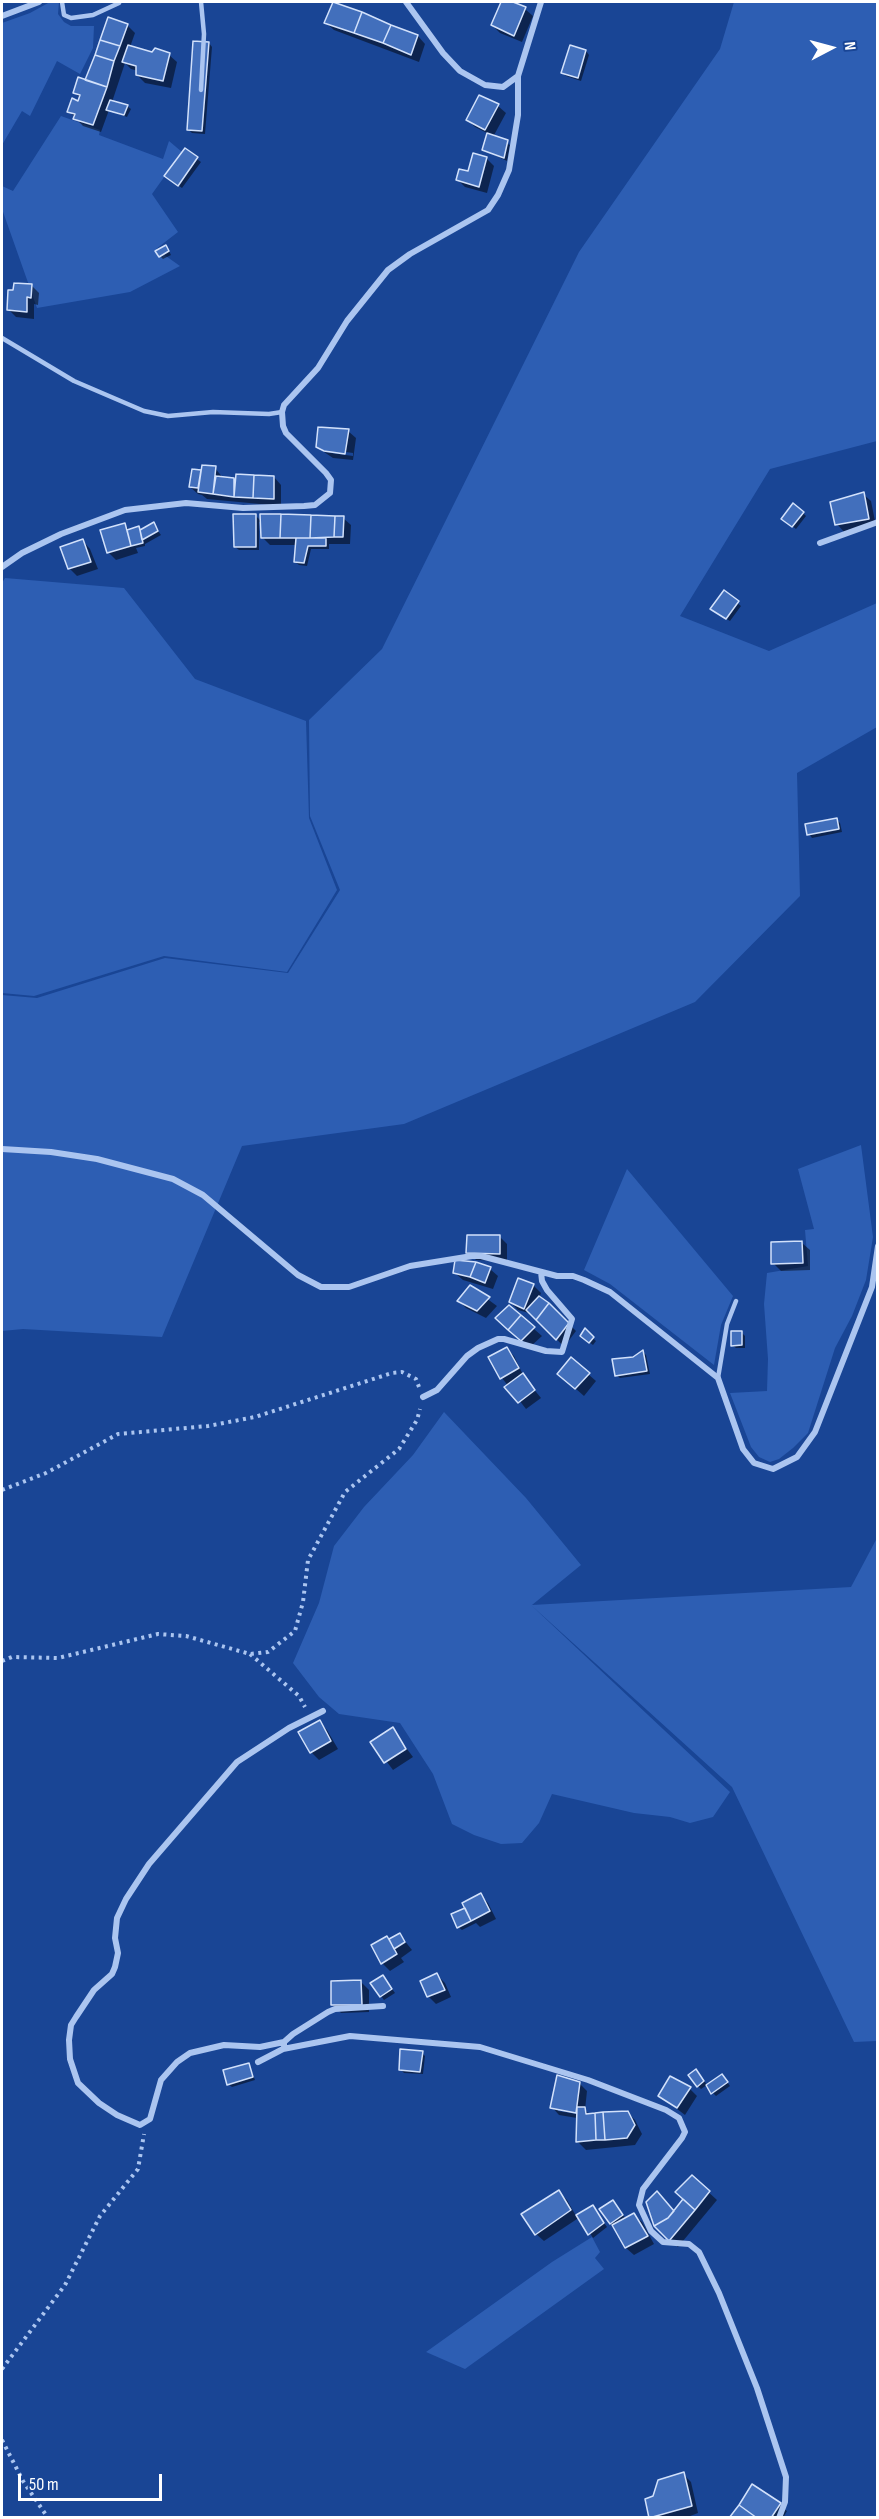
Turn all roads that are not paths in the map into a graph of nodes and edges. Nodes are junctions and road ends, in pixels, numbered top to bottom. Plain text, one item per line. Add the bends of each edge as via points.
1 (39, 2) edge
2 (62, 2) edge
3 (201, 2) edge
4 (406, 2) edge
5 (541, 2) edge
6 (119, 3) edge
7 (2, 16) edge
8 (518, 76) junction
9 (201, 90) dead end
10 (2, 338) edge
11 (282, 412) junction
12 (878, 522) edge
13 (820, 543) dead end
14 (2, 567) edge
15 (2, 1149) edge
16 (878, 1246) edge
17 (541, 1272) junction
18 (736, 1301) dead end
19 (718, 1377) junction
20 (423, 1397) road end
21 (323, 1711) dead end
22 (383, 2006) dead end
23 (284, 2045) junction
24 (258, 2062) dead end
25 (779, 2517) edge

1 - 7 street
2 - 6 lane via 64,15 71,18 93,15
3 - 9 lane
4 - 8 street via 460,71 485,85 503,87
5 - 8 street
8 - 11 street via 518,115 509,170 488,210 388,270
10 - 11 lane via 74,381 144,411 168,416
11 - 14 street via 286,434 332,480 330,493 315,505 243,508 186,503 124,510 61,534
12 - 13 street
15 - 17 street via 98,1159 173,1179 203,1195 298,1275 321,1287 349,1287 410,1266 472,1256
16 - 19 street via 872,1287 815,1432 797,1457 773,1469 754,1463 743,1449
17 - 19 street via 573,1276 610,1292
17 - 20 street via 547,1290 572,1319 562,1352 498,1339 467,1356 437,1390
18 - 19 lane via 726,1324
21 - 23 street via 237,1762 149,1864 117,1918 118,1953 112,1974 94,1990 71,2025 69,2040 78,2083 99,2103 126,2121 140,2125 150,2119 160,2080 190,2053 224,2045
22 - 23 street via 335,2009 293,2034
23 - 24 street
23 - 25 street via 350,2036 480,2047 588,2080 679,2118 685,2132 643,2188 641,2213 663,2242 689,2244 707,2267 758,2388 786,2477 785,2502

